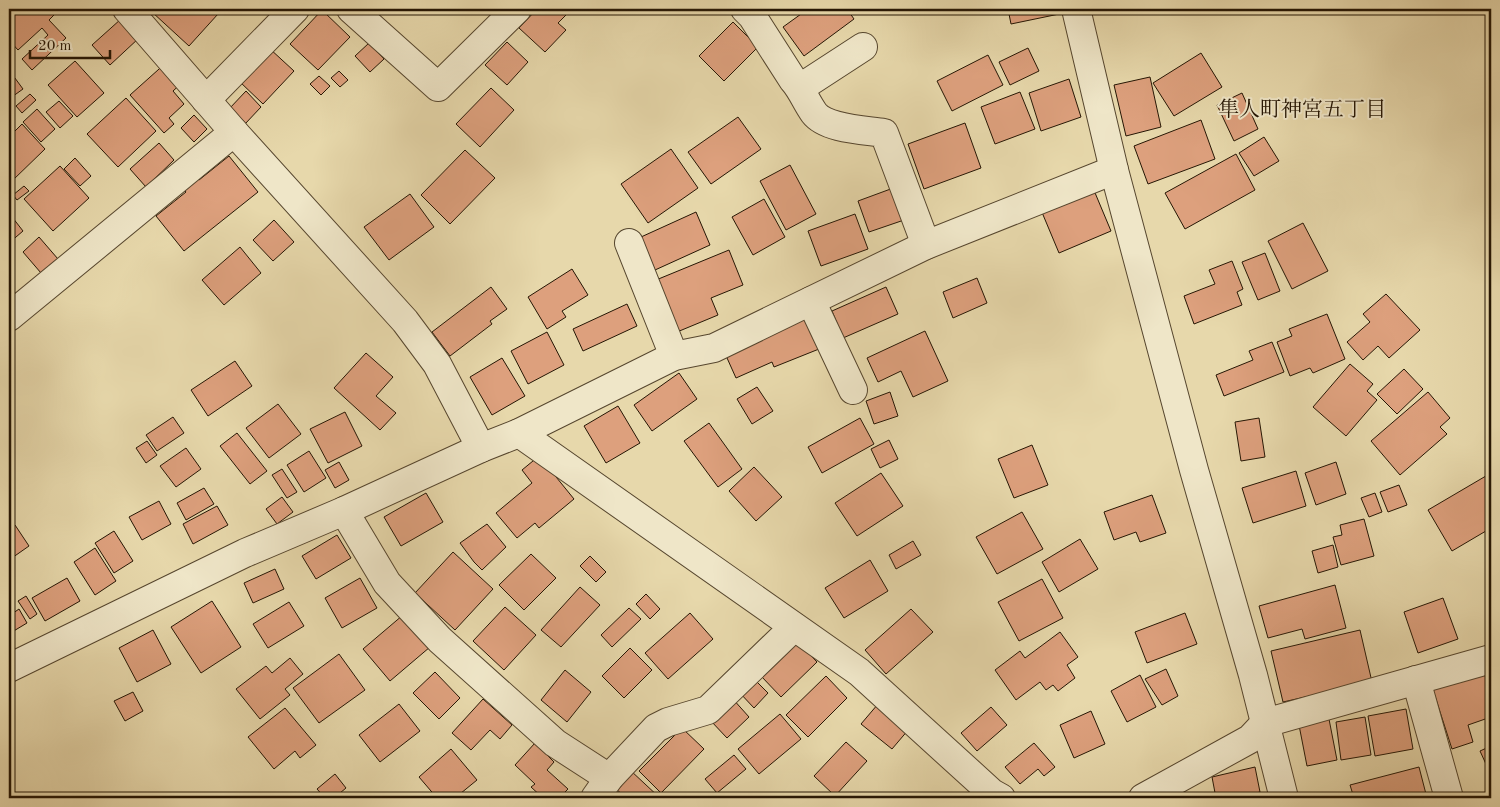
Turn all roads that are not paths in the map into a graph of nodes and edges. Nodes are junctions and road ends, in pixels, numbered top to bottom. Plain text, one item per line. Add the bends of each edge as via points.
1 (127, 9) edge
2 (295, 9) edge
3 (351, 9) edge
4 (518, 9) edge
5 (745, 9) edge
6 (1076, 9) edge
7 (863, 47) dead end
8 (800, 88) junction
9 (206, 100) junction
10 (234, 132) junction
11 (1114, 170) junction
12 (629, 243) dead end
13 (926, 245) junction
14 (811, 300) junction
15 (9, 317) edge
16 (674, 356) junction
17 (853, 390) dead end
18 (519, 433) junction
19 (481, 448) junction
20 (344, 511) junction
21 (794, 627) junction
22 (1491, 659) edge
23 (9, 668) edge
24 (1416, 680) junction
25 (1265, 722) junction
26 (602, 788) edge
27 (1001, 798) edge
28 (1143, 798) edge
29 (1284, 798) edge
30 (1449, 798) edge

1 - 9 street
2 - 9 street
3 - 4 street via 438,87
5 - 8 street
6 - 11 street
7 - 8 street
8 - 13 street via 815,115 832,125 884,133
9 - 10 street
10 - 15 street
10 - 19 street via 416,335 437,364
11 - 13 street
11 - 25 street
12 - 16 street
13 - 14 street
14 - 16 street via 714,348
14 - 17 street
16 - 18 street
18 - 19 street
18 - 21 street
19 - 20 street
20 - 23 street via 245,553
20 - 26 street via 387,583 440,640
21 - 26 street via 708,710 656,728
21 - 27 street via 859,672
22 - 24 street
24 - 25 street
24 - 30 street
25 - 28 street via 1250,739
25 - 29 street

